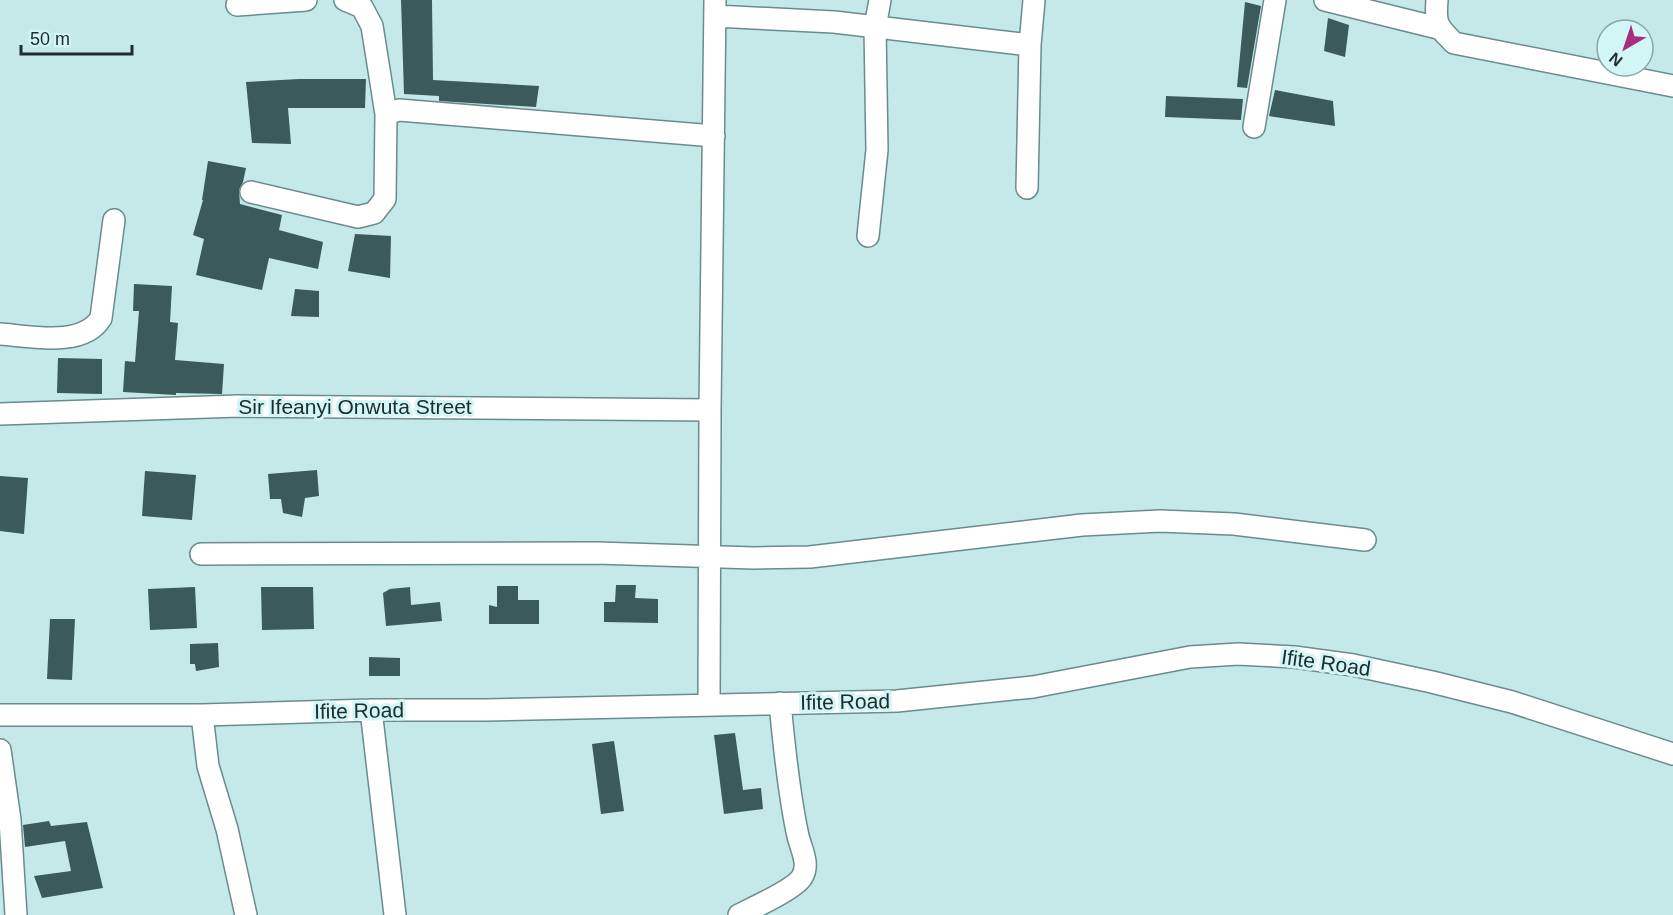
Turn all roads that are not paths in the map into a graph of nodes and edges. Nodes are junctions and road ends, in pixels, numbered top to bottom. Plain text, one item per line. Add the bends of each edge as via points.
1 (306, 0) edge
2 (880, 0) edge
3 (1034, 0) edge
4 (1275, 0) edge
5 (1325, 0) edge
6 (1437, 0) edge
7 (356, 2) edge
8 (237, 5) dead end
9 (715, 8) edge
10 (875, 27) junction
11 (1438, 28) junction
12 (1030, 45) junction
13 (1673, 86) edge
14 (386, 114) junction
15 (1254, 127) dead end
16 (714, 136) junction
17 (1027, 188) dead end
18 (251, 192) dead end
19 (114, 220) dead end
20 (868, 236) dead end
21 (0, 334) edge
22 (710, 410) junction
23 (0, 414) edge
24 (1365, 540) dead end
25 (201, 554) dead end
26 (710, 556) junction
27 (780, 703) junction
28 (709, 704) junction
29 (371, 710) junction
30 (202, 715) junction
31 (0, 716) edge
32 (0, 750) edge
33 (1673, 754) edge
34 (16, 915) edge
35 (246, 915) edge
36 (395, 915) edge
37 (739, 915) edge

1 - 8 street
2 - 10 street
3 - 12 street
4 - 15 street
5 - 11 street
6 - 11 street
7 - 14 street via 372,26
9 - 10 street
9 - 16 street
10 - 12 street
10 - 20 street via 878,150
11 - 13 street via 1454,43
12 - 17 street
14 - 16 street via 399,110
14 - 18 street via 385,199 374,213 358,217
16 - 22 street
19 - 21 street via 101,318 96,327 70,338
22 - 23 street, Sir Ifeanyi Onwuta Street via 238,406
22 - 26 street
24 - 26 street via 1234,524 1161,521 1082,525 810,557
25 - 26 street
26 - 28 street
27 - 28 street, Ifite Road
27 - 33 street, Ifite Road via 897,701 1033,687 1190,657 1294,657 1353,665 1512,702
27 - 37 street via 805,868 794,885
28 - 29 street, Ifite Road
29 - 30 street, Ifite Road
29 - 36 street
30 - 31 street, Ifite Road
30 - 35 street via 208,766
32 - 34 street via 10,820

